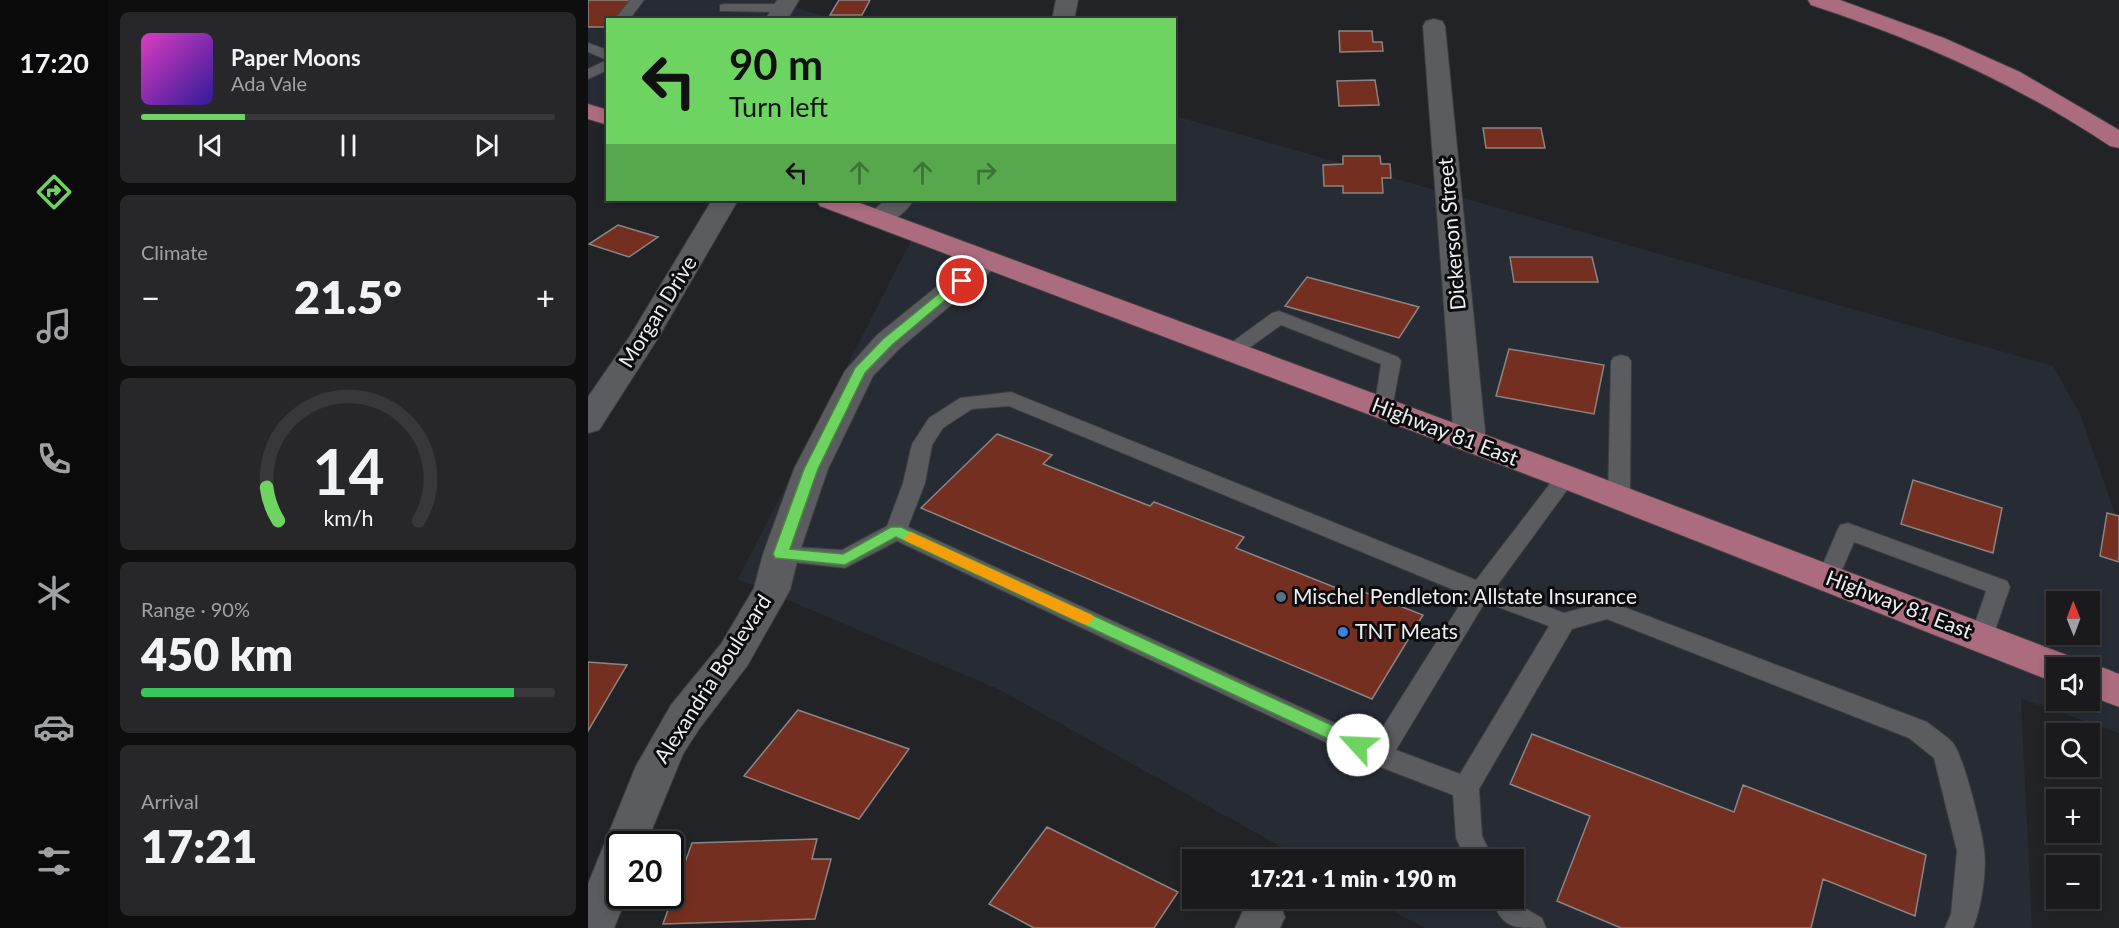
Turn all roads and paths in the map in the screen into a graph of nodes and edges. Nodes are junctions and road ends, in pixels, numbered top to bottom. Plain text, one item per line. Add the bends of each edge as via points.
1 (637, 0) edge
2 (1067, 0) edge
3 (1819, 0) edge
4 (725, 8) dead end
5 (782, 9) edge
6 (623, 18) edge
7 (1063, 18) edge
8 (1434, 26) dead end
9 (606, 39) edge
10 (597, 51) edge
11 (606, 65) edge
12 (588, 75) edge
13 (588, 111) edge
14 (606, 117) edge
15 (2119, 141) edge
16 (724, 201) edge
17 (832, 201) edge
18 (900, 201) edge
19 (878, 218) junction
20 (987, 260) junction
21 (1231, 352) junction
22 (1621, 361) dead end
23 (1384, 409) junction
24 (588, 422) edge
25 (1470, 441) junction
26 (1566, 477) junction
27 (1619, 498) junction
28 (896, 531) junction
29 (781, 554) junction
30 (1828, 578) junction
31 (1480, 591) junction
32 (1564, 622) junction
33 (1982, 638) junction
34 (2046, 663) edge
35 (2100, 683) edge
36 (2119, 691) edge
37 (1379, 755) junction
38 (1466, 788) junction
39 (630, 831) edge
40 (1475, 849) edge
41 (606, 893) edge
42 (1508, 909) edge
43 (592, 928) edge
44 (1532, 928) edge
45 (1959, 928) edge

1 - 6 lane
2 - 7 street
3 - 15 main road via 1978,60
4 - 5 lane
8 - 25 street, Dickerson Street
9 - 10 lane
11 - 12 lane
13 - 14 main road
16 - 24 street, Morgan Drive
17 - 19 main road, Highway 81 East
18 - 19 street
19 - 20 main road, Highway 81 East
20 - 21 main road, Highway 81 East
20 - 29 street, Alexandria Boulevard via 888,342 860,371 811,469
21 - 23 main road, Highway 81 East
21 - 23 lane via 1279,317 1391,361
22 - 27 lane
23 - 25 main road, Highway 81 East
25 - 26 main road, Highway 81 East
26 - 27 main road, Highway 81 East
26 - 31 lane
27 - 30 main road, Highway 81 East
28 - 29 lane via 845,559
28 - 31 lane via 914,483 922,444 936,423 967,403 1011,399
28 - 37 lane
29 - 39 street, Alexandria Boulevard via 772,590 761,612 669,742
30 - 33 main road, Highway 81 East
30 - 33 lane via 1848,531 2000,586
31 - 32 lane
31 - 37 lane
32 - 38 lane
32 - 45 lane via 1608,610 1918,730 1944,751 1971,850 1965,914
33 - 34 main road, Highway 81 East
35 - 36 main road
37 - 38 lane
38 - 40 lane via 1469,838
41 - 43 street
42 - 44 lane

